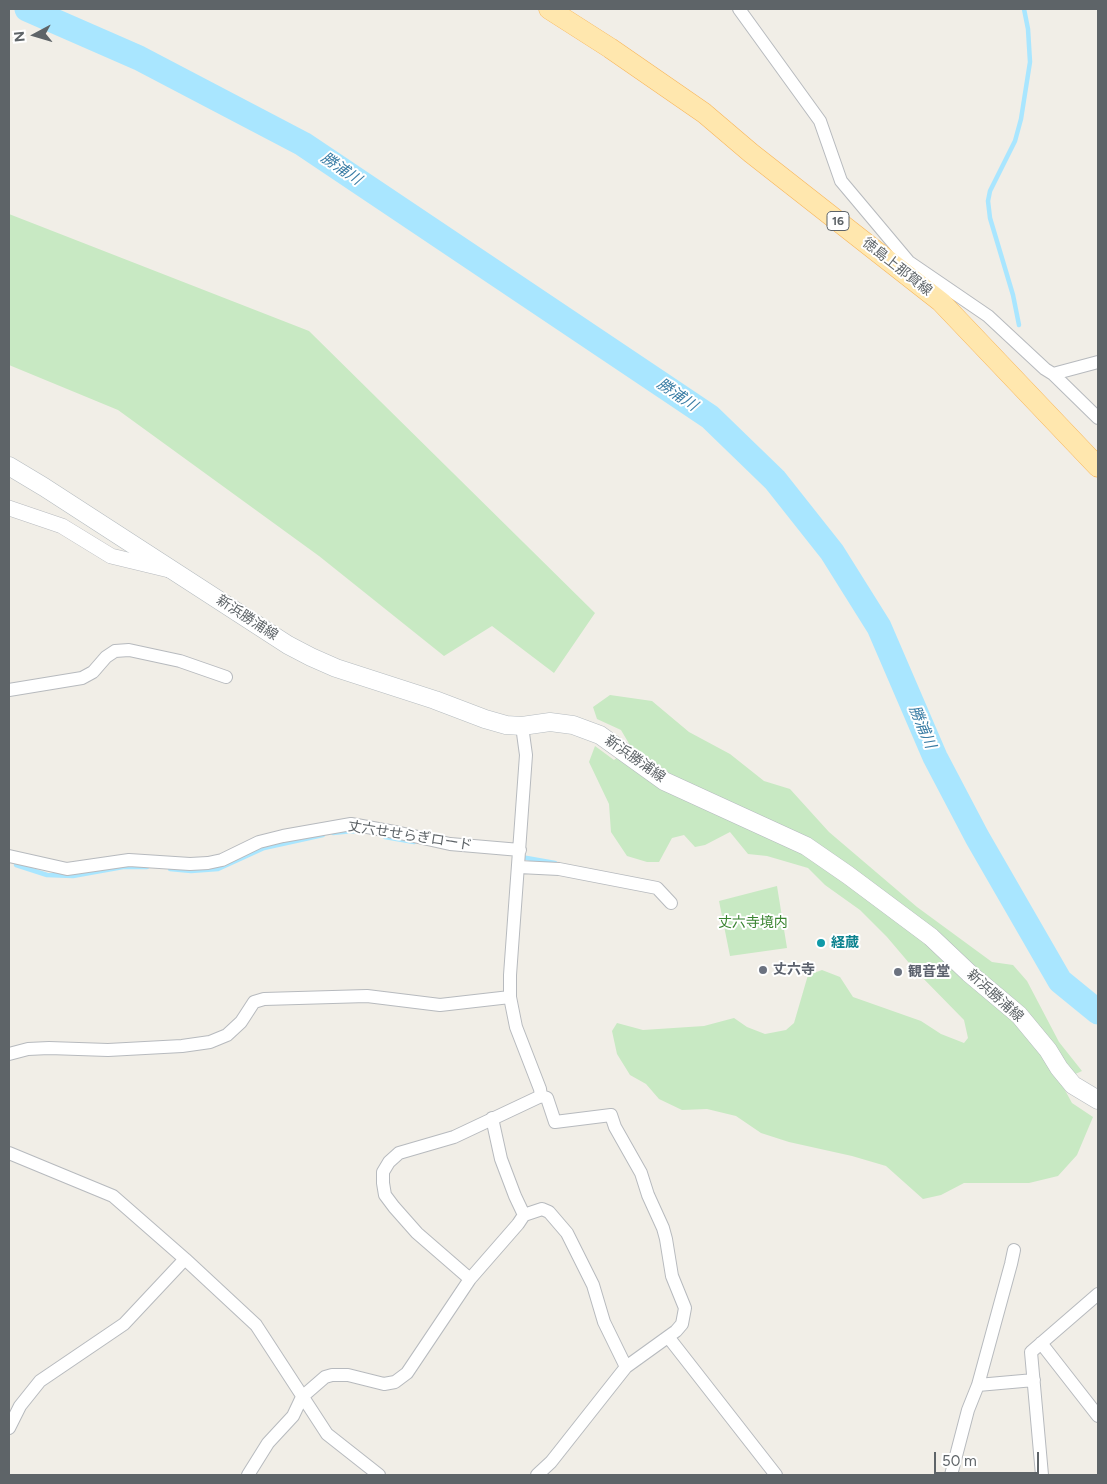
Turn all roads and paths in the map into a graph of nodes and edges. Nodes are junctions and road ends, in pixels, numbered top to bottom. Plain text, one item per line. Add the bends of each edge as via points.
1 (549, 9) edge
2 (739, 9) edge
3 (906, 267) junction
4 (1098, 362) edge
5 (1053, 374) junction
6 (1098, 418) edge
7 (9, 466) edge
8 (1098, 467) edge
9 (9, 508) edge
10 (173, 571) junction
11 (226, 677) dead end
12 (9, 690) edge
13 (522, 726) junction
14 (520, 850) junction
15 (9, 856) edge
16 (519, 867) junction
17 (671, 903) dead end
18 (510, 997) junction
19 (9, 1054) edge
20 (541, 1096) junction
21 (1098, 1100) edge
22 (492, 1118) junction
23 (9, 1154) edge
24 (524, 1215) junction
25 (1014, 1250) dead end
26 (185, 1259) junction
27 (470, 1279) junction
28 (1097, 1299) edge
29 (669, 1338) junction
30 (1041, 1344) junction
31 (626, 1367) junction
32 (1034, 1380) junction
33 (978, 1385) junction
34 (302, 1397) junction
35 (1098, 1416) edge
36 (9, 1428) edge
37 (1041, 1459) junction
38 (248, 1475) edge
39 (379, 1475) edge
40 (537, 1475) edge
41 (776, 1475) edge
42 (951, 1475) edge
43 (1042, 1475) edge
44 (1054, 1475) edge

1 - 3 main road, 徳島上那賀線 / 16 via 704,113 751,152
2 - 3 street via 820,121 841,180
3 - 5 street via 988,316
3 - 8 main road, 徳島上那賀線 / 16
4 - 5 street
5 - 6 street
7 - 10 main road, 新浜勝浦線
9 - 10 street via 62,526 111,556
10 - 13 main road, 新浜勝浦線 via 311,657 485,719
11 - 12 street via 180,661 115,650 93,672 82,678
13 - 14 street via 526,755
13 - 21 main road, 新浜勝浦線 via 550,722 573,725 600,735 664,781 798,842 827,860 931,937 1019,1015 1073,1085
14 - 15 street, 丈六せせらぎロード via 450,844 351,824 259,842 222,860 208,863 129,860 67,869
14 - 16 street
16 - 17 street via 559,869 657,888
16 - 18 street
18 - 19 street via 440,1005 367,996 264,999 254,1002 241,1022 227,1035 210,1042 108,1050 28,1049
18 - 20 street via 516,1027
20 - 22 street
20 - 29 street via 546,1098 555,1122 611,1115 641,1172 663,1228 672,1276 686,1308 682,1324
22 - 24 street via 501,1159
22 - 27 street via 454,1137 399,1154 383,1172 385,1195 394,1207 417,1233
23 - 26 street via 113,1196
24 - 27 street
24 - 31 street via 542,1209 549,1212 567,1233 593,1285 604,1322
25 - 33 street
26 - 34 street via 256,1325
26 - 36 street via 124,1324 40,1380 20,1406
27 - 34 street via 407,1372 395,1382 384,1384 348,1375 332,1375 325,1377
28 - 30 street
29 - 31 street
29 - 41 street
30 - 32 street via 1031,1352
30 - 35 street
31 - 40 street via 551,1462
32 - 33 street
32 - 37 street
33 - 42 street
34 - 38 street via 293,1416 268,1443
34 - 39 street via 327,1434
37 - 43 street
37 - 44 street

